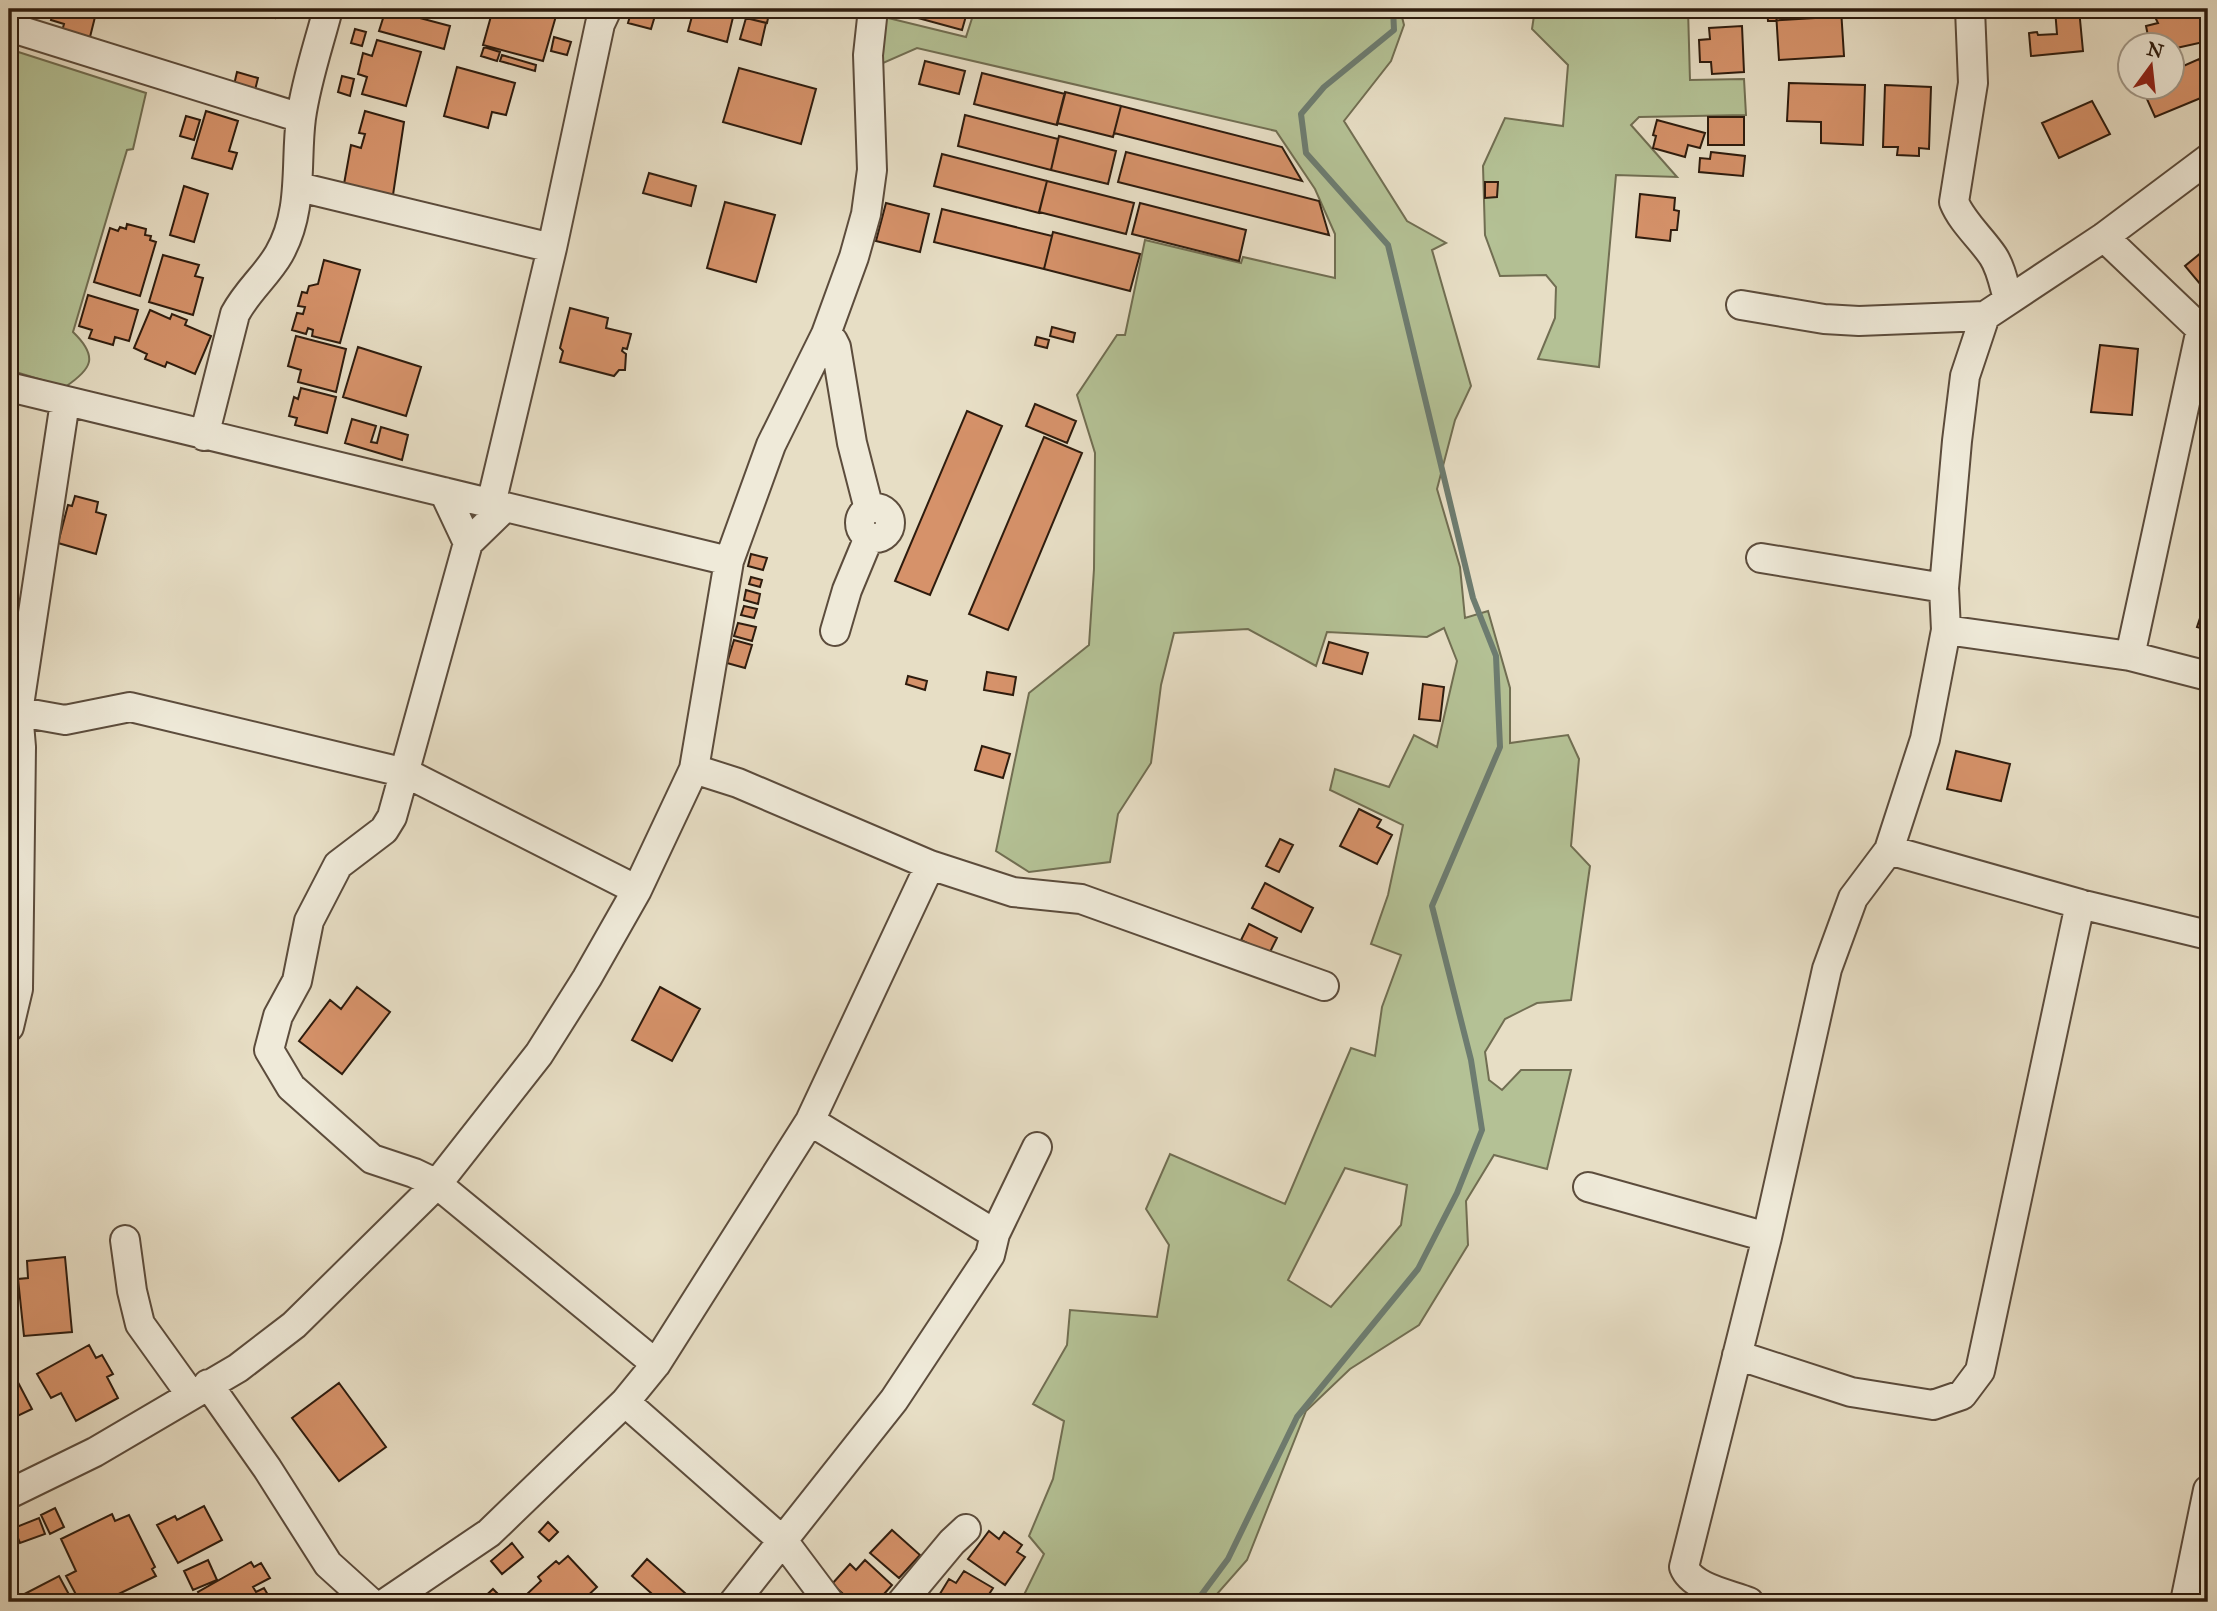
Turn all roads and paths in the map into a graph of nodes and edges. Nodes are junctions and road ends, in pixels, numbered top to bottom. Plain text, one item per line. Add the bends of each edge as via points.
1 (328, 9) edge
2 (607, 9) edge
3 (873, 9) edge
4 (1970, 9) edge
5 (9, 27) edge
6 (301, 118) junction
7 (2208, 159) edge
8 (299, 187) junction
9 (2104, 237) junction
10 (552, 248) junction
11 (2008, 299) junction
12 (1741, 305) dead end
13 (1985, 316) junction
14 (2205, 332) edge
15 (826, 334) junction
16 (9, 387) edge
17 (65, 402) junction
18 (204, 436) junction
19 (444, 492) junction
20 (497, 506) junction
21 (468, 543) junction
22 (1761, 558) dead end
23 (729, 561) junction
24 (1944, 588) junction
25 (1946, 630) junction
26 (835, 631) dead end
27 (2130, 656) junction
28 (2208, 676) edge
29 (13, 711) edge
30 (694, 769) junction
31 (406, 773) junction
32 (1889, 850) junction
33 (930, 865) junction
34 (637, 890) junction
35 (2080, 904) junction
36 (2208, 935) edge
37 (1324, 986) dead end
38 (13, 989) edge
39 (9, 1027) edge
40 (810, 1121) junction
41 (1037, 1147) dead end
42 (437, 1184) junction
43 (1588, 1187) dead end
44 (995, 1234) junction
45 (1767, 1237) junction
46 (125, 1240) dead end
47 (1737, 1355) junction
48 (656, 1364) junction
49 (200, 1390) junction
50 (625, 1402) junction
51 (2208, 1490) edge
52 (9, 1494) edge
53 (966, 1529) dead end
54 (784, 1542) junction
55 (370, 1602) edge
56 (387, 1602) edge
57 (734, 1602) edge
58 (829, 1602) edge
59 (902, 1602) edge
60 (1749, 1602) edge
61 (2185, 1602) edge

1 - 6 street
2 - 10 street
3 - 15 street via 868,55 872,170 866,214
4 - 11 street via 1973,83 1954,202 1996,260
5 - 6 street
6 - 8 street
7 - 9 street
8 - 10 street
8 - 18 street via 279,254 235,314
9 - 11 street
9 - 14 street
10 - 20 street
11 - 13 street
12 - 13 street via 1859,321
13 - 24 street via 1965,376
14 - 27 street
15 - 23 street via 771,445
15 - 26 street via 835,347 869,509 860,520 869,537
16 - 17 street
17 - 18 street
17 - 29 street
18 - 19 street
19 - 20 street
19 - 21 street
20 - 21 street
20 - 23 street
21 - 31 street
22 - 24 street
23 - 30 street
24 - 25 street
25 - 27 street
25 - 32 street via 1925,739
27 - 28 street
29 - 31 street via 65,720 130,707
29 - 38 street via 21,747
30 - 33 street via 738,783
30 - 34 street
31 - 34 street
31 - 42 street via 388,824 338,865 309,921 297,981 278,1016 269,1050 291,1087 372,1159
32 - 35 street
32 - 45 street via 1853,898 1828,969
33 - 37 street via 1013,892 1081,899
33 - 40 street
34 - 42 street via 538,1054
35 - 36 street
35 - 47 street via 1980,1371 1962,1395 1933,1405 1851,1392
38 - 39 street
40 - 44 street
40 - 48 street
41 - 44 street
42 - 48 street
42 - 49 street via 294,1325
43 - 45 street
44 - 54 street via 990,1255 894,1400
45 - 47 street
46 - 49 street via 140,1324
47 - 60 street via 1684,1567 1695,1581
48 - 50 street
49 - 52 street via 96,1452
49 - 55 street via 267,1468 328,1563
50 - 54 street
50 - 56 street via 489,1533
51 - 61 street
53 - 59 street
54 - 57 street
54 - 58 street

